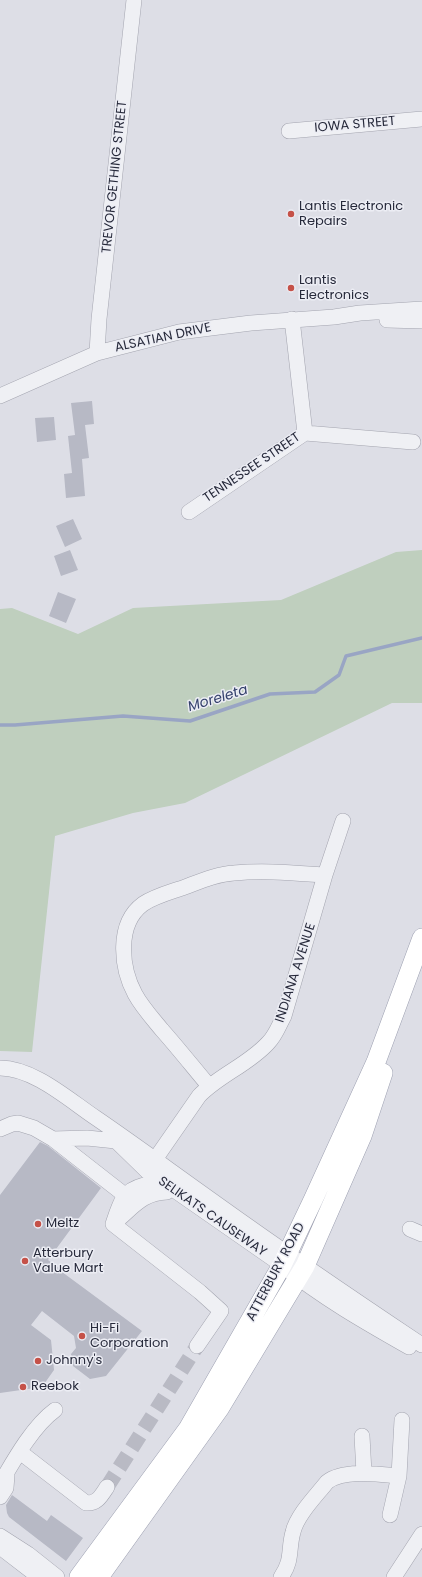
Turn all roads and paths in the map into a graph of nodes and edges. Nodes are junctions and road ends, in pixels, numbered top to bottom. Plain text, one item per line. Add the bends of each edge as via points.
1 (134, 0) edge
2 (422, 119) edge
3 (289, 131) dead end
4 (422, 309) edge
5 (334, 317) junction
6 (292, 319) junction
7 (422, 321) edge
8 (97, 353) junction
9 (0, 396) edge
10 (305, 432) junction
11 (413, 442) dead end
12 (189, 512) dead end
13 (343, 821) dead end
14 (325, 875) junction
15 (422, 938) edge
16 (422, 970) edge
17 (0, 1068) edge
18 (209, 1086) junction
19 (95, 1117) junction
20 (0, 1129) edge
21 (53, 1139) junction
22 (116, 1141) junction
23 (152, 1165) junction
24 (164, 1182) junction
25 (182, 1187) junction
26 (126, 1196) junction
27 (113, 1224) junction
28 (285, 1260) junction
29 (301, 1272) junction
30 (422, 1345) edge
31 (197, 1346) tunnel mouth
32 (422, 1354) edge
33 (55, 1410) dead end
34 (402, 1420) dead end
35 (362, 1436) dead end
36 (20, 1452) junction
37 (364, 1473) junction
38 (399, 1476) junction
39 (2, 1481) edge
40 (107, 1488) tunnel mouth
41 (0, 1497) edge
42 (390, 1515) dead end
43 (0, 1529) edge
44 (422, 1534) edge
45 (0, 1536) edge
46 (0, 1547) edge
47 (0, 1553) edge
48 (28, 1554) junction
49 (37, 1575) edge
50 (57, 1577) edge
51 (79, 1577) edge
52 (99, 1577) edge
53 (281, 1577) edge
54 (394, 1577) edge

1 - 8 street, TREVOR GETHING STREET
2 - 3 street, IOWA STREET
4 - 5 street, ALSATIAN DRIVE
5 - 6 street, ALSATIAN DRIVE
5 - 7 street, ALSATIAN DRIVE
6 - 8 street, ALSATIAN DRIVE via 179,332
6 - 10 street
8 - 9 street, ALSATIAN DRIVE
10 - 11 street, TENNESSEE STREET
10 - 12 street, TENNESSEE STREET
13 - 14 street, INDIANA AVENUE
14 - 18 street, INDIANA AVENUE via 284,1016 276,1033 257,1054
14 - 18 street via 247,872 221,875 154,898 137,909 131,919 124,941 124,957 134,994
15 - 28 main road, ATTERBURY ROAD via 376,1062
16 - 29 main road, ATTERBURY ROAD via 362,1136
17 - 19 street, SELIKATS CAUSEWAY via 20,1072 51,1087
18 - 23 street, INDIANA AVENUE via 199,1096
19 - 22 street, SELIKATS CAUSEWAY
19 - 23 street, SELIKATS CAUSEWAY
20 - 21 street via 12,1124 23,1124
21 - 22 street via 87,1138
21 - 26 street
22 - 23 street, SELIKATS CAUSEWAY
23 - 24 street, SELIKATS CAUSEWAY
23 - 25 street, SELIKATS CAUSEWAY
24 - 25 street, SELIKATS CAUSEWAY
24 - 26 street via 137,1188
25 - 27 street via 143,1198
25 - 28 street, SELIKATS CAUSEWAY
26 - 27 street
27 - 31 street via 221,1311
28 - 29 street, SELIKATS CAUSEWAY
28 - 51 main road, ATTERBURY ROAD via 188,1429
29 - 30 street, SELIKATS CAUSEWAY
29 - 32 street, SELIKATS CAUSEWAY via 348,1311
29 - 52 main road, ATTERBURY ROAD via 219,1409
33 - 36 street via 47,1416
34 - 38 street
35 - 37 street
36 - 39 street
36 - 40 street via 86,1502 94,1502
37 - 38 street
37 - 53 street via 338,1476 326,1482 297,1521 293,1532 290,1561
38 - 42 street
39 - 41 street via 6,1488
43 - 48 street
44 - 54 street
45 - 48 street
46 - 49 street
47 - 49 street via 24,1570
48 - 50 street

